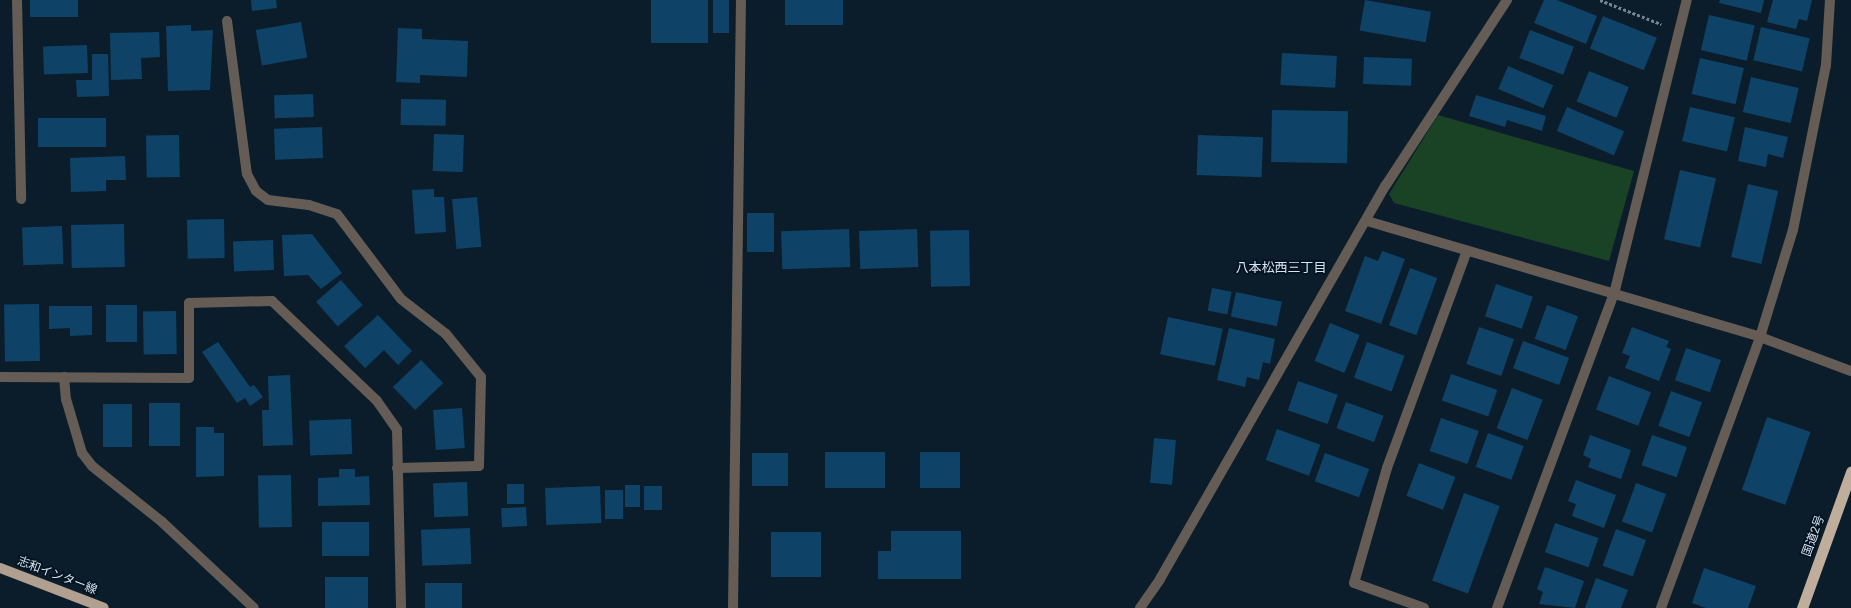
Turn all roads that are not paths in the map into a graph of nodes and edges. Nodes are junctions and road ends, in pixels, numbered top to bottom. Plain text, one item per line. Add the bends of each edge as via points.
1 (17, 0) edge
2 (741, 0) edge
3 (1507, 0) edge
4 (1687, 0) edge
5 (1830, 0) edge
6 (227, 20) dead end
7 (21, 199) dead end
8 (1367, 221) junction
9 (1467, 251) junction
10 (1614, 294) junction
11 (1760, 337) junction
12 (1851, 371) edge
13 (0, 377) edge
14 (64, 377) junction
15 (397, 468) junction
16 (1851, 472) edge
17 (0, 568) edge
18 (104, 608) edge
19 (254, 608) edge
20 (401, 608) edge
21 (733, 608) edge
22 (1140, 608) edge
23 (1424, 608) edge
24 (1497, 608) edge
25 (1661, 608) edge
26 (1802, 608) edge

1 - 7 street
2 - 21 street
3 - 8 street via 1386,185
4 - 10 street
5 - 11 street via 1826,64 1794,230
6 - 15 street via 247,174 256,191 268,200 309,205 337,214 401,299 446,334 481,377 479,466
8 - 9 street
8 - 22 street via 1164,572
9 - 10 street
9 - 23 street via 1387,468 1354,583
10 - 11 street
10 - 24 street
11 - 12 street
11 - 25 street
13 - 14 street
14 - 15 street via 189,378 189,303 272,301 377,401 397,430
14 - 19 street via 66,399 82,452 92,466 161,521
15 - 20 street
16 - 26 highway, 国道2号
17 - 18 main road, 志和インター線

